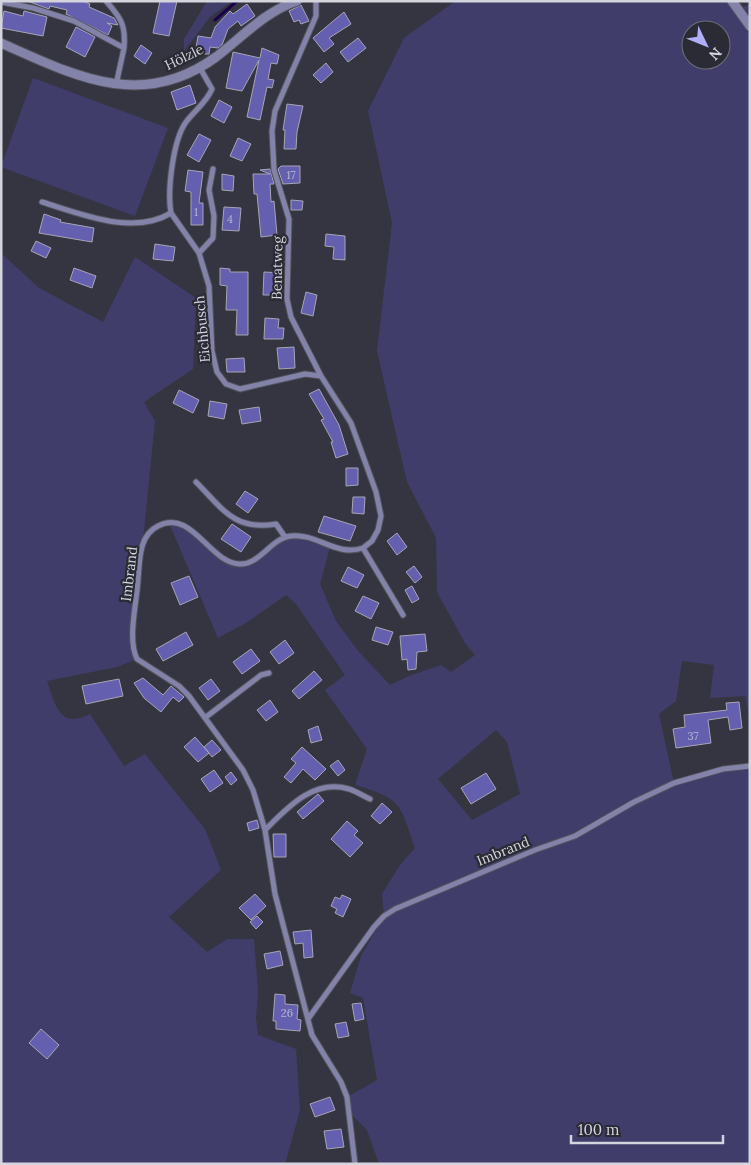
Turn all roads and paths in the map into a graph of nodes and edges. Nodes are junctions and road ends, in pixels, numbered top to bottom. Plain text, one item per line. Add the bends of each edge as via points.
1 (106, 1) edge
2 (297, 1) edge
3 (316, 1) edge
4 (732, 1) edge
5 (1, 2) edge
6 (750, 26) edge
7 (1, 44) edge
8 (124, 48) junction
9 (200, 68) junction
10 (116, 85) junction
11 (213, 169) dead end
12 (42, 202) dead end
13 (171, 213) junction
14 (199, 252) junction
15 (321, 376) junction
16 (196, 482) dead end
17 (285, 537) junction
18 (364, 548) junction
19 (403, 615) dead end
20 (269, 673) dead end
21 (206, 717) junction
22 (750, 766) edge
23 (370, 799) dead end
24 (265, 830) junction
25 (308, 1019) junction
26 (355, 1164) edge

1 - 8 street via 126,30
2 - 9 street, Hölzle via 268,16
3 - 15 street, Benatweg via 316,16 275,111 272,131 274,170 289,219 287,299 290,316
4 - 6 street
5 - 8 street via 33,8 74,22
7 - 10 street, Hölzle via 78,76
8 - 10 street
9 - 10 street, Hölzle via 170,81 139,87
9 - 13 street via 212,89 207,101 186,123 178,137 168,198
11 - 14 street via 208,190 214,216 213,238
12 - 13 street via 120,222 160,220
13 - 14 street, Eichbusch
14 - 15 street, Eichbusch via 209,286 212,351 217,372 226,384 240,389 305,374
15 - 18 street, Benatweg via 351,423 376,492 381,516 378,530
16 - 17 street via 230,516 248,525 276,524
17 - 18 street via 304,536 343,551
17 - 21 street, Imbrand via 270,544 248,562 239,564 227,560 179,523 157,526 142,545 134,653 137,659 179,686
18 - 19 street
20 - 21 street via 261,675
21 - 24 street, Imbrand via 243,770 253,790
22 - 25 street, Imbrand via 723,769 674,784 634,802 575,836 395,909 374,927
23 - 24 street via 349,789 331,786 318,789 289,806
24 - 25 street, Imbrand via 275,894
25 - 26 street, Imbrand via 312,1035 348,1097

